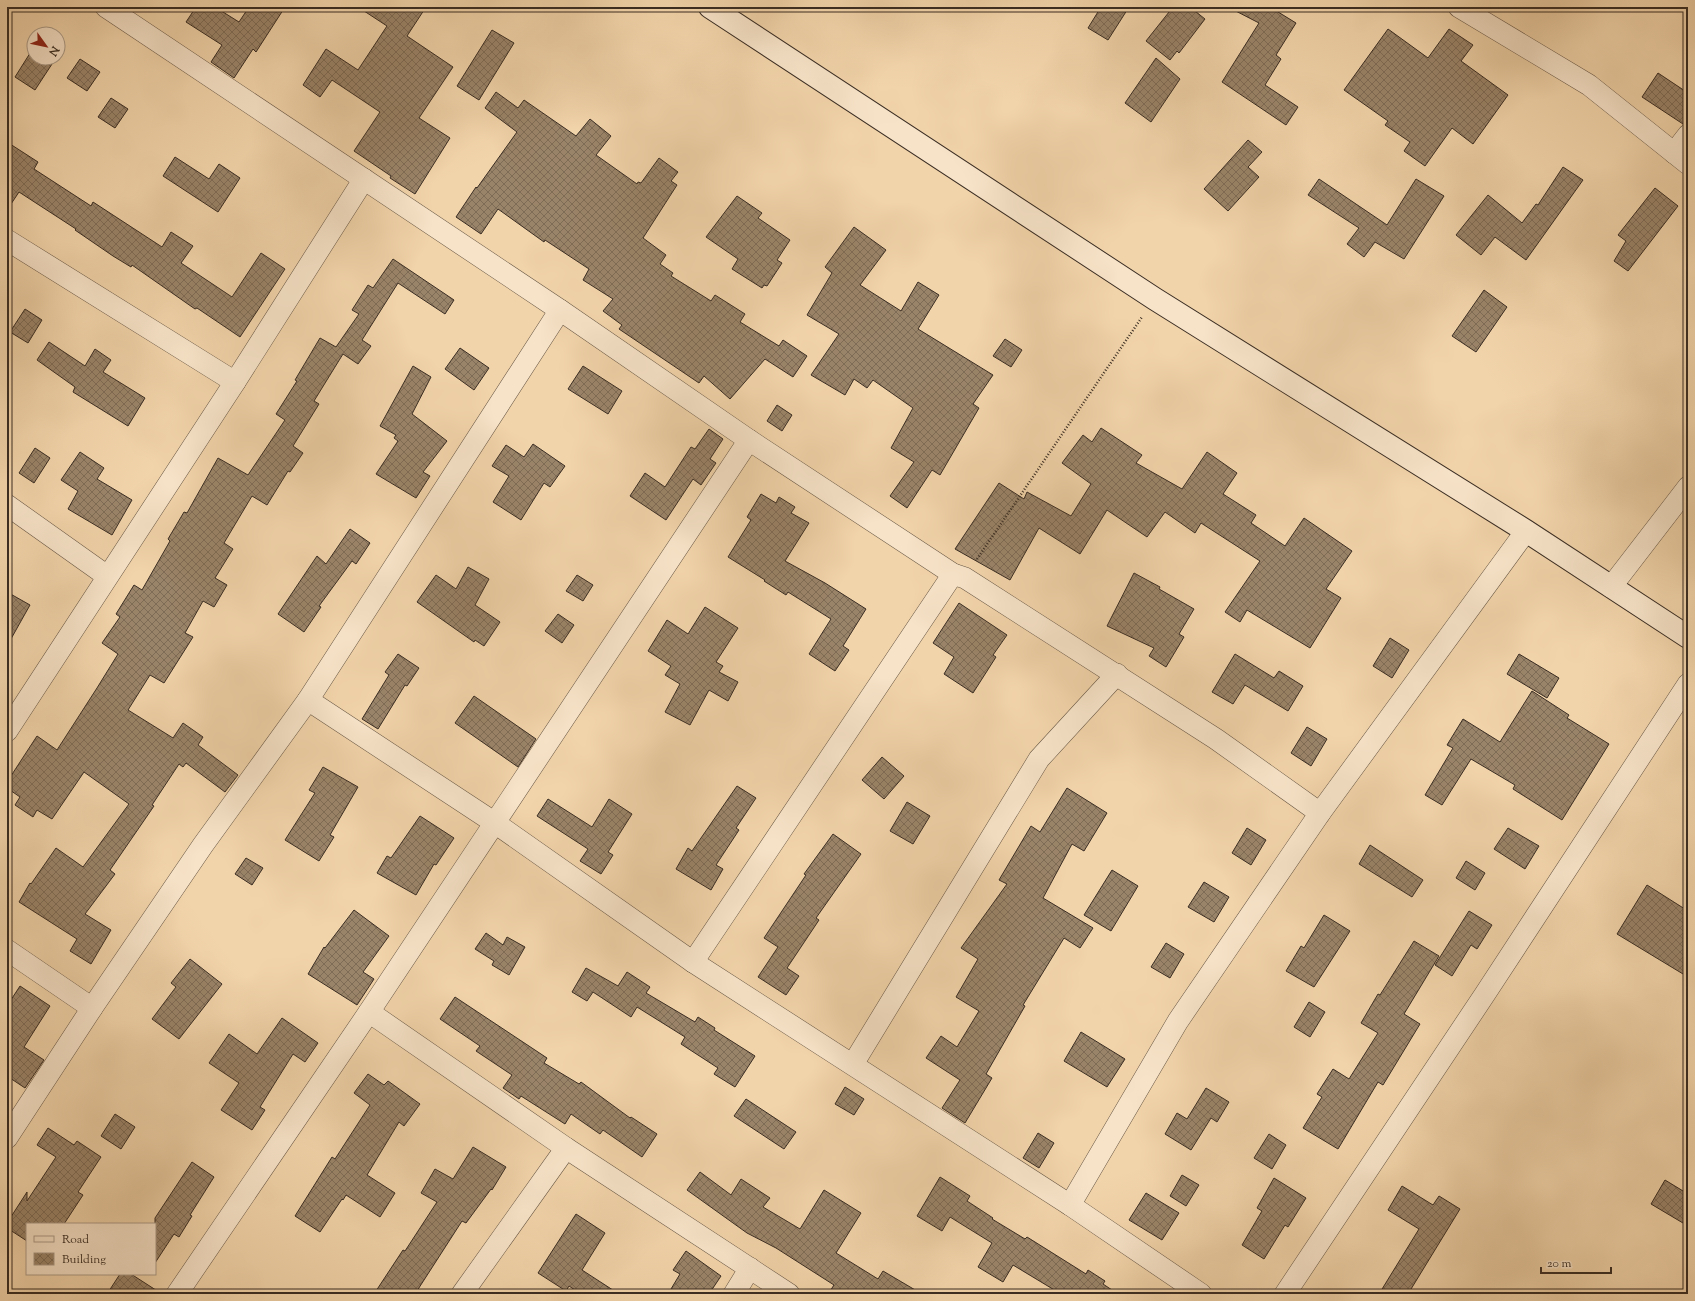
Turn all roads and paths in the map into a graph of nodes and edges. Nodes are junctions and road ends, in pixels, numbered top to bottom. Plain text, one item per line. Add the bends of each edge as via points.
1 (106, 7) edge
2 (710, 7) edge
3 (1459, 7) edge
4 (1688, 135) edge
5 (1681, 159) edge
6 (364, 179) junction
7 (7, 240) edge
8 (1155, 299) junction
9 (560, 310) junction
10 (235, 382) junction
11 (749, 440) junction
12 (1688, 487) edge
13 (7, 505) edge
14 (1526, 530) junction
15 (107, 576) junction
16 (959, 576) junction
17 (1611, 587) junction
18 (1688, 637) edge
19 (1117, 674) junction
20 (1688, 684) edge
21 (308, 700) junction
22 (8, 728) edge
23 (1320, 813) junction
24 (495, 823) junction
25 (7, 950) edge
26 (693, 962) junction
27 (92, 1008) junction
28 (369, 1012) junction
29 (853, 1064) junction
30 (7, 1138) edge
31 (566, 1148) junction
32 (1070, 1205) junction
33 (750, 1268) junction
34 (177, 1294) edge
35 (462, 1294) edge
36 (734, 1294) edge
37 (789, 1294) edge
38 (1200, 1294) edge
39 (1285, 1294) edge

1 - 6 street
2 - 8 main road
3 - 5 street via 1589,86
4 - 5 street
6 - 9 street
6 - 10 street
7 - 10 street
8 - 14 main road
8 - 16 path
9 - 11 street
9 - 21 street
10 - 15 street
11 - 16 street
11 - 24 street
12 - 17 street
13 - 15 street
14 - 17 main road
14 - 23 street
15 - 22 street
16 - 19 street
16 - 26 street
17 - 18 main road
19 - 23 street via 1216,739
19 - 29 street via 1039,759
20 - 39 street
21 - 24 street
21 - 27 street via 203,845
23 - 32 street via 1178,1021
24 - 26 street
24 - 28 street
25 - 27 street
26 - 29 street
27 - 30 street
28 - 31 street
28 - 34 street
29 - 32 street
31 - 33 street
31 - 35 street
32 - 38 street
33 - 36 street
33 - 37 street

